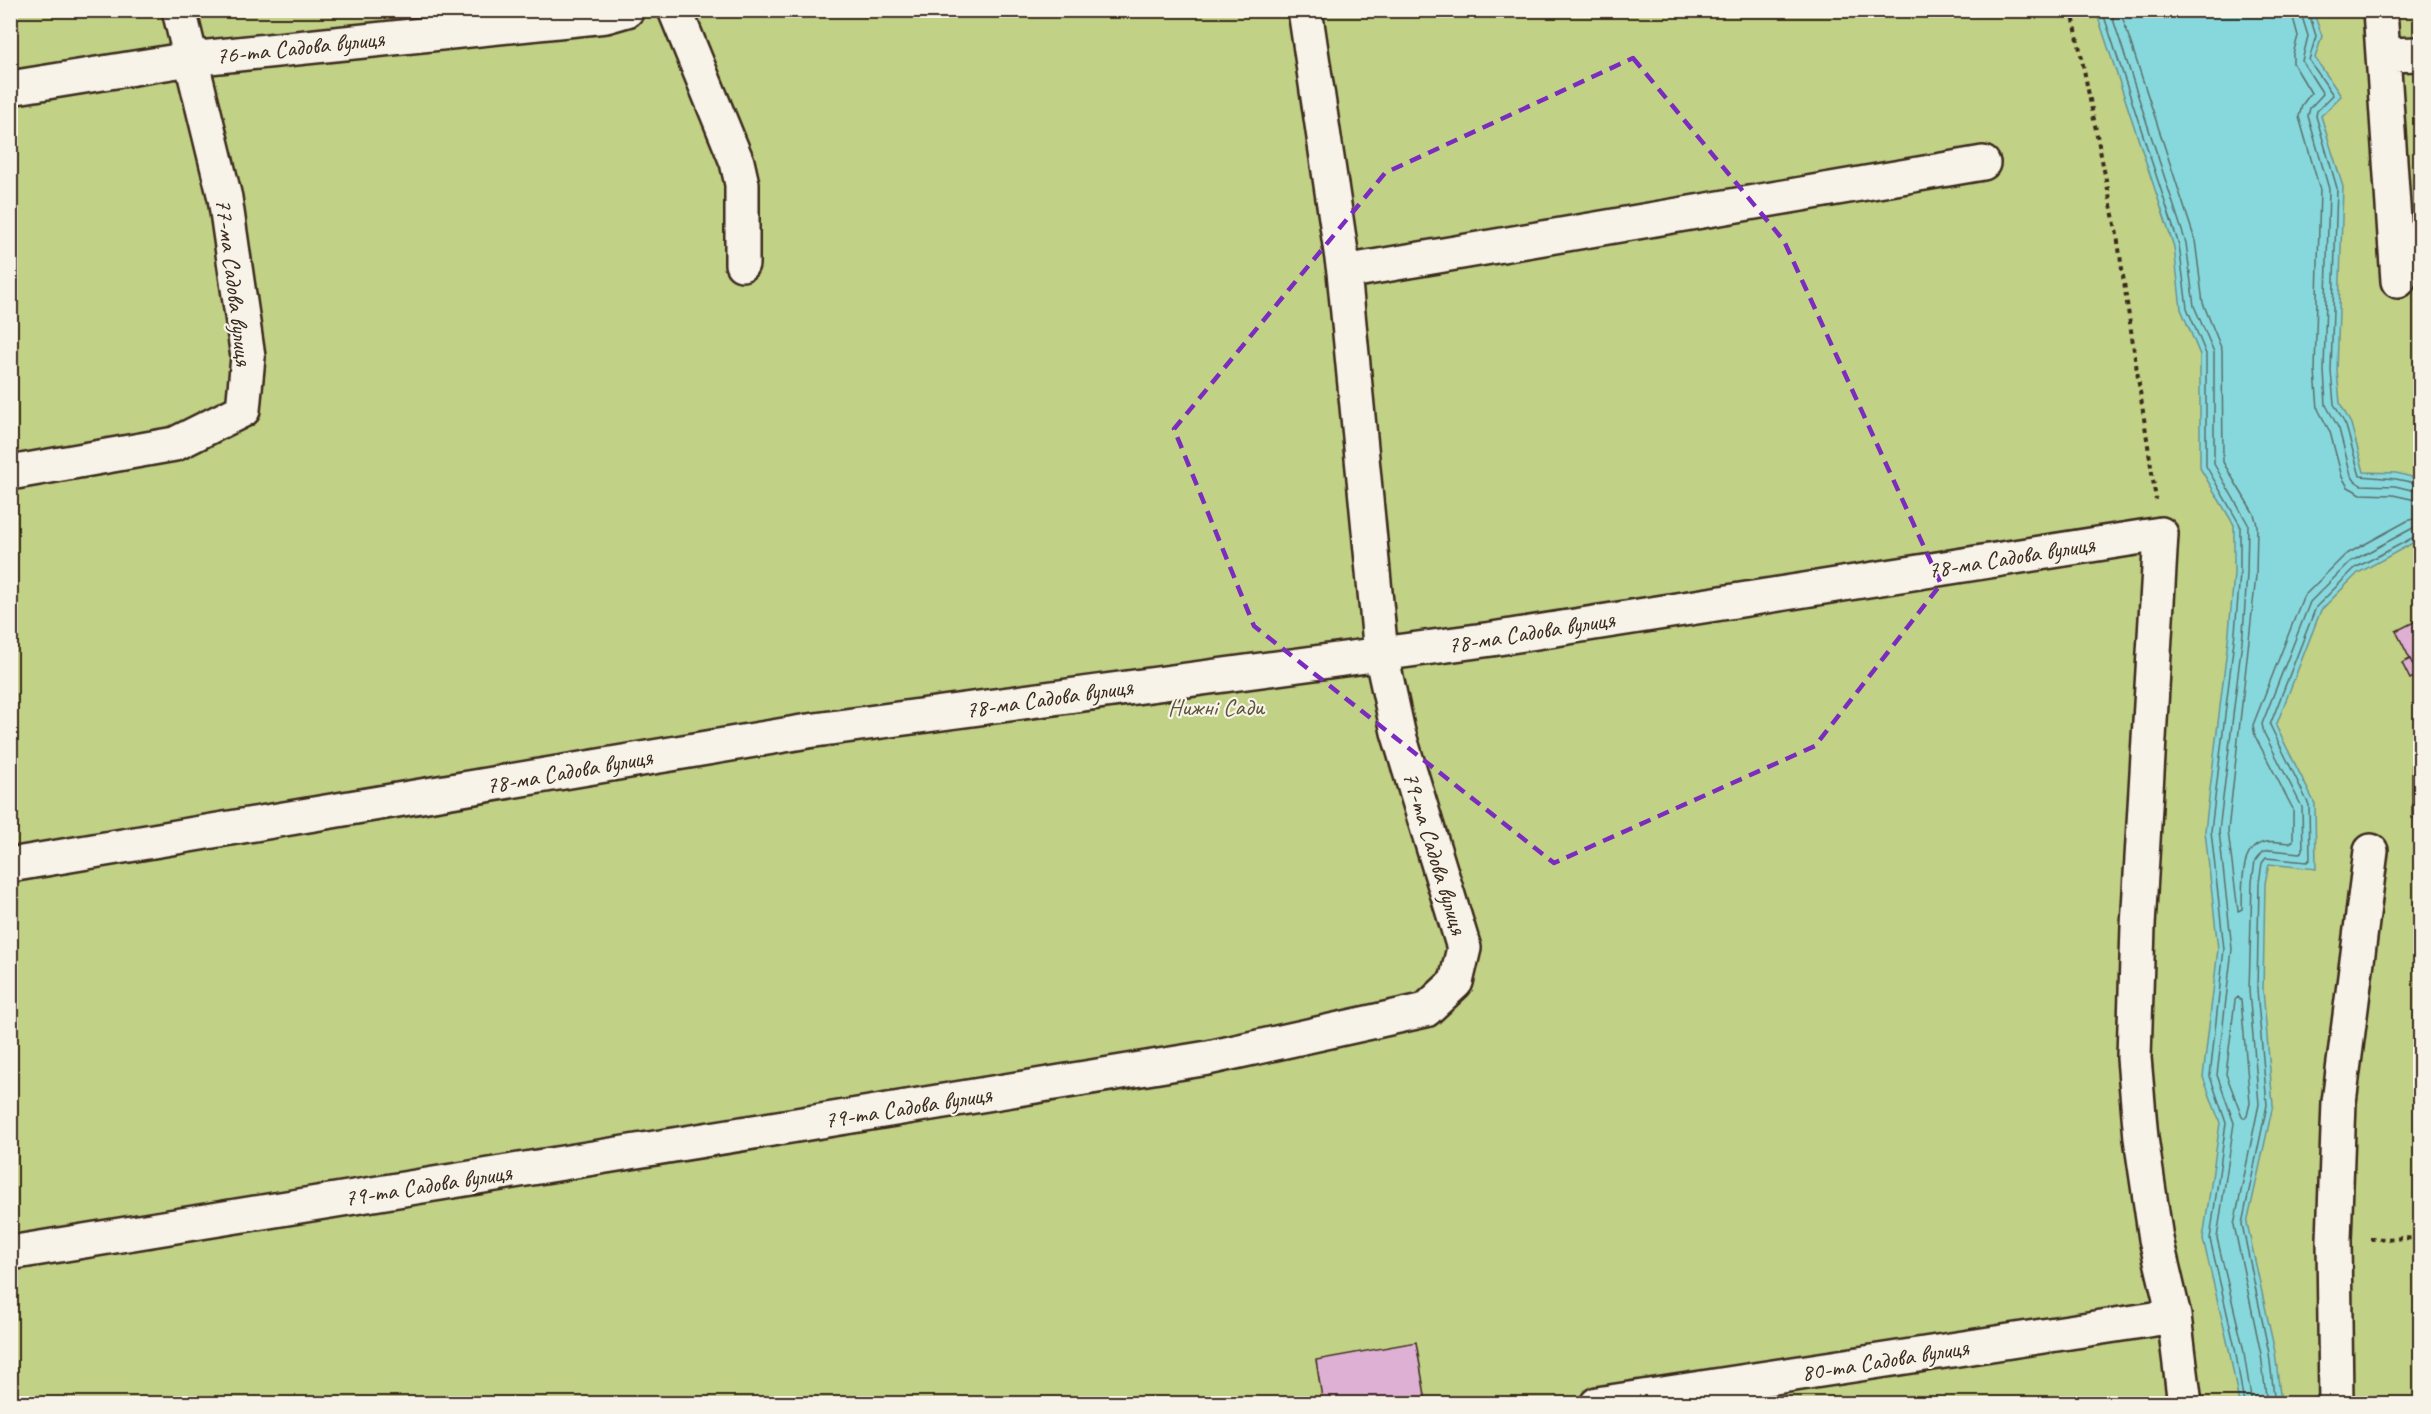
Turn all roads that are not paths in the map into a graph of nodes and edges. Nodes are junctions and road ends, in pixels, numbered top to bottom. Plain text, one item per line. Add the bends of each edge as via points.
1 (179, 10) edge
2 (627, 10) edge
3 (675, 10) edge
4 (1305, 10) edge
5 (2380, 10) edge
6 (2421, 54) edge
7 (2385, 55) junction
8 (190, 59) junction
9 (10, 88) edge
10 (1983, 163) dead end
11 (742, 264) dead end
12 (1344, 272) junction
13 (2398, 281) dead end
14 (10, 472) edge
15 (1381, 654) junction
16 (2371, 851) dead end
17 (10, 865) edge
18 (10, 1254) edge
19 (2174, 1316) junction
20 (1597, 1404) edge
21 (2185, 1404) edge
22 (2336, 1404) edge

1 - 8 street
2 - 8 street, 76-та Садова вулиця via 606,16
3 - 11 street via 737,162 742,184
4 - 12 street, 79-та Садова вулиця
5 - 7 street
6 - 7 street
7 - 13 street
8 - 9 street, 76-та Садова вулиця
8 - 14 street, 77-ма Садова вулиця via 225,198 248,357 243,410 175,444
10 - 12 street
12 - 15 street, 79-та Садова вулиця
15 - 17 street, 78-ма Садова вулиця via 808,731
15 - 18 street, 79-та Садова вулиця via 1398,732 1464,948 1456,982 1425,1010 1208,1058
15 - 19 street, 78-ма Садова вулиця via 2161,534 2134,1058 2156,1239
16 - 22 street via 2339,1102 2334,1240
19 - 20 street, 80-та Садова вулиця
19 - 21 street

